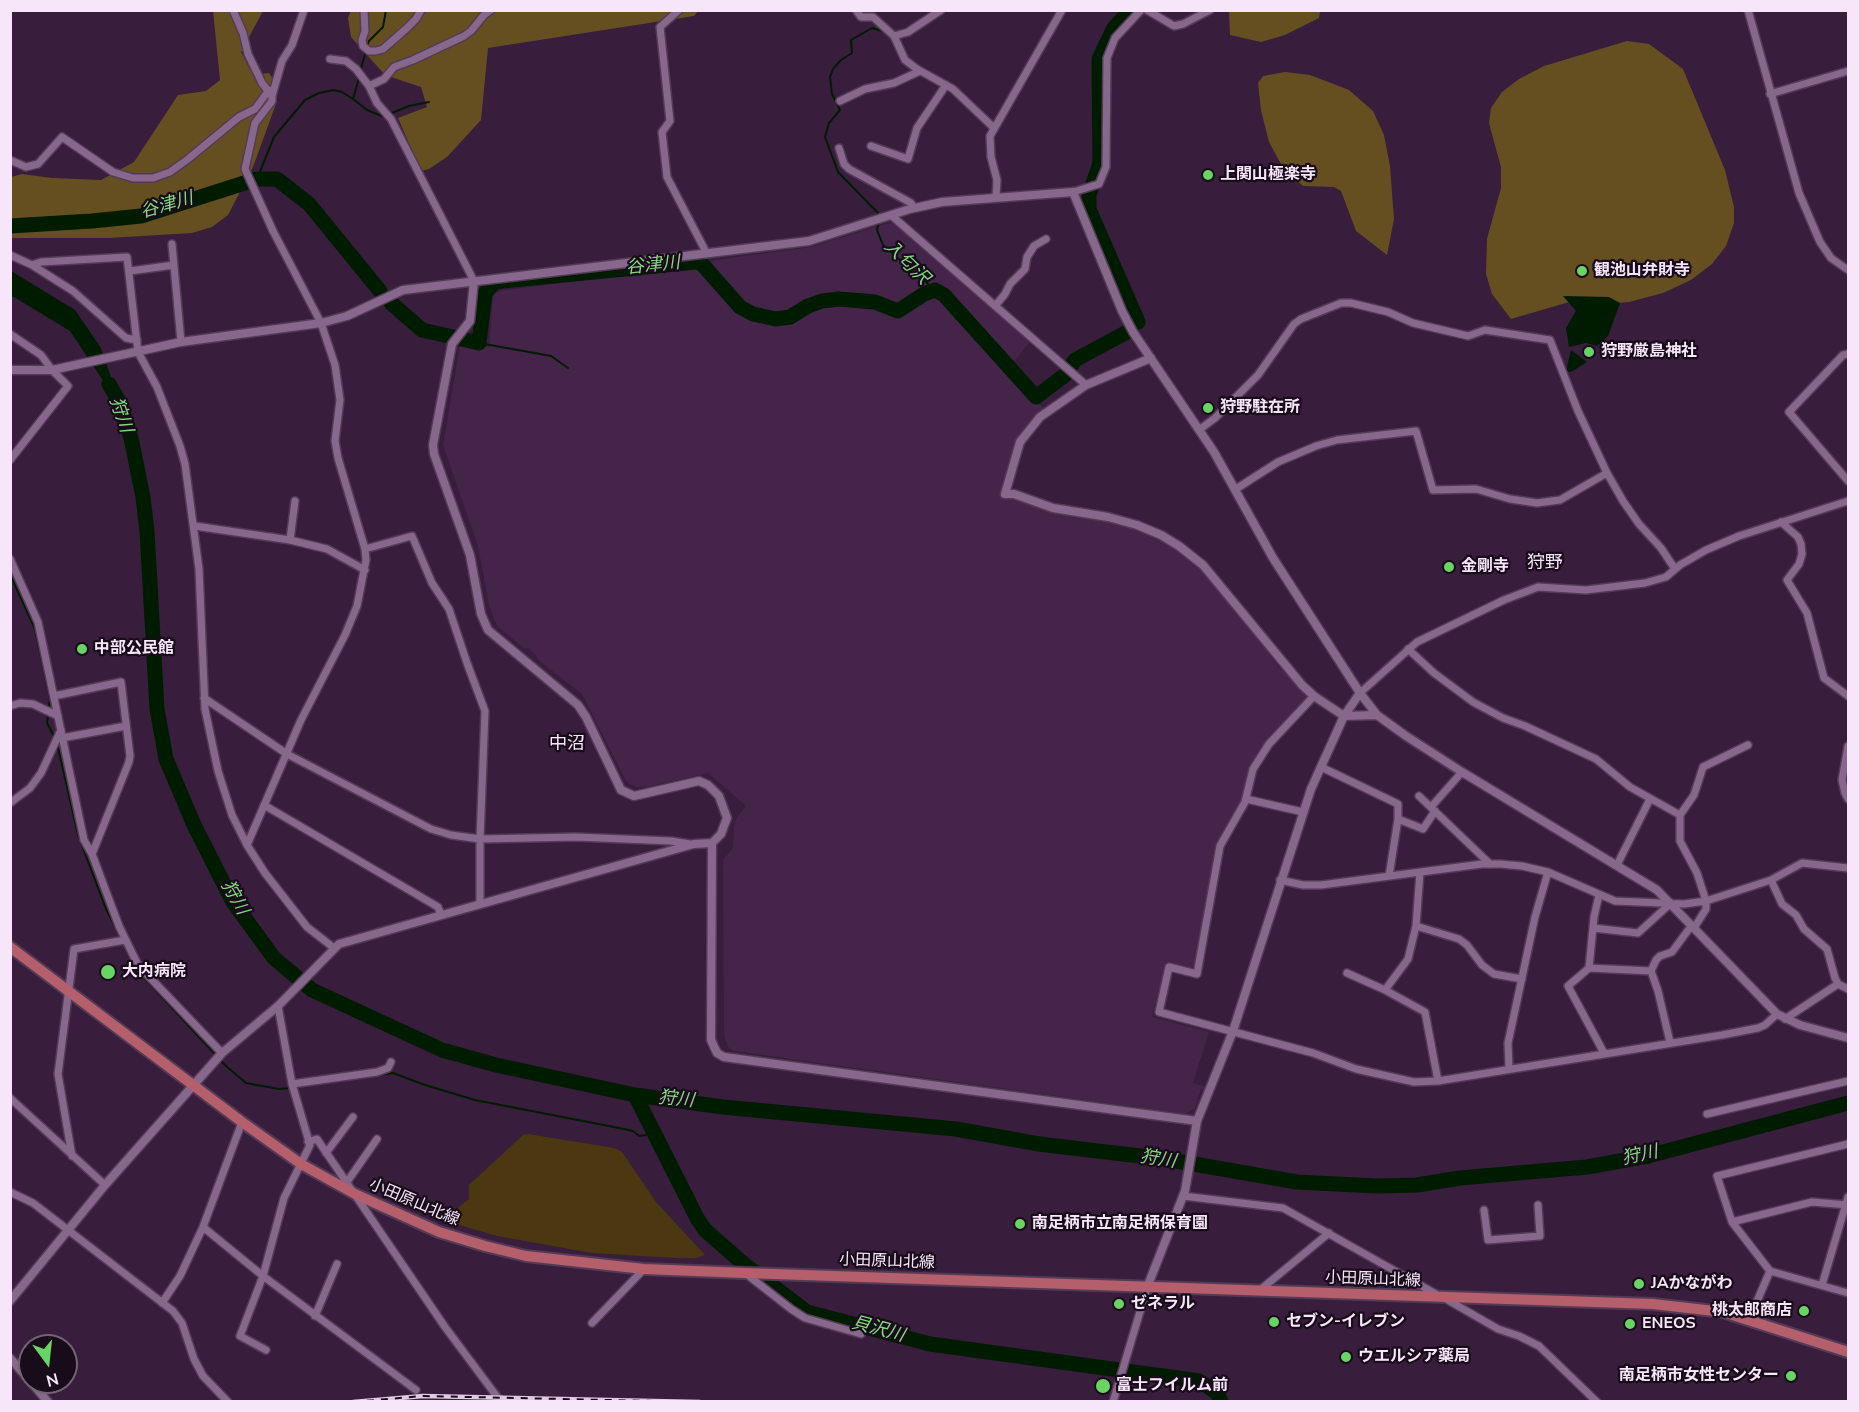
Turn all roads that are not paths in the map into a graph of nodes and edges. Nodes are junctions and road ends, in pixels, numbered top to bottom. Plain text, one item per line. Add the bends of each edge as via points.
1 (233, 10) edge
2 (304, 10) edge
3 (364, 10) edge
4 (421, 10) edge
5 (491, 10) edge
6 (679, 10) edge
7 (856, 10) edge
8 (941, 10) edge
9 (1062, 10) edge
10 (1141, 10) edge
11 (1147, 10) edge
12 (1210, 10) edge
13 (1748, 10) edge
14 (894, 36) junction
15 (330, 59) dead end
16 (920, 71) junction
17 (1848, 71) edge
18 (946, 85) junction
19 (369, 86) junction
20 (271, 93) junction
21 (1770, 94) junction
22 (840, 101) dead end
23 (994, 128) junction
24 (871, 146) dead end
25 (839, 148) dead end
26 (10, 160) edge
27 (1073, 192) junction
28 (996, 198) junction
29 (914, 208) junction
30 (892, 216) junction
31 (1046, 239) dead end
32 (172, 244) dead end
33 (706, 252) junction
34 (10, 255) edge
35 (32, 265) junction
36 (174, 265) junction
37 (1848, 270) edge
38 (130, 271) junction
39 (474, 281) junction
40 (995, 306) junction
41 (321, 323) junction
42 (10, 334) edge
43 (137, 340) junction
44 (181, 342) junction
45 (138, 352) junction
46 (1848, 354) edge
47 (1150, 358) junction
48 (56, 369) junction
49 (10, 370) edge
50 (1086, 385) junction
51 (1199, 430) junction
52 (10, 460) edge
53 (1846, 470) edge
54 (1608, 473) junction
55 (1848, 481) edge
56 (1236, 489) junction
57 (295, 501) dead end
58 (1848, 501) edge
59 (1781, 522) junction
60 (195, 526) junction
61 (290, 540) junction
62 (365, 549) junction
63 (10, 559) edge
64 (1675, 569) junction
65 (364, 570) junction
66 (1408, 648) junction
67 (1360, 693) junction
68 (54, 696) junction
69 (1314, 696) junction
70 (1848, 696) edge
71 (204, 698) junction
72 (10, 706) edge
73 (1377, 715) junction
74 (58, 716) junction
75 (1344, 716) junction
76 (126, 726) junction
77 (62, 734) junction
78 (1748, 745) dead end
79 (1848, 746) edge
80 (287, 754) junction
81 (1321, 767) junction
82 (1462, 772) junction
83 (1419, 795) dead end
84 (1246, 799) junction
85 (1650, 799) junction
86 (1848, 799) edge
87 (10, 803) edge
88 (264, 805) junction
89 (1433, 809) junction
90 (1304, 812) junction
91 (1680, 815) junction
92 (1398, 819) junction
93 (480, 839) junction
94 (712, 843) junction
95 (694, 844) junction
96 (247, 845) junction
97 (92, 854) junction
98 (1490, 864) junction
99 (1617, 865) junction
100 (1848, 868) edge
101 (1420, 872) junction
102 (1548, 872) junction
103 (1389, 876) junction
104 (1280, 880) junction
105 (1771, 880) junction
106 (1599, 895) junction
107 (1706, 901) junction
108 (1671, 903) junction
109 (480, 904) junction
110 (441, 915) junction
111 (1416, 926) junction
112 (1693, 927) junction
113 (1593, 928) junction
114 (126, 940) junction
115 (10, 947) edge
116 (334, 948) junction
117 (1589, 968) junction
118 (1651, 970) junction
119 (1347, 973) dead end
120 (1522, 979) junction
121 (1838, 984) junction
122 (1848, 989) edge
123 (69, 990) junction
124 (1385, 990) junction
125 (278, 1006) junction
126 (1776, 1014) junction
127 (1785, 1019) junction
128 (1233, 1031) junction
129 (1848, 1038) edge
130 (1670, 1042) junction
131 (222, 1053) junction
132 (1604, 1053) junction
133 (391, 1062) dead end
134 (1509, 1068) junction
135 (1438, 1081) junction
136 (1848, 1081) edge
137 (194, 1084) junction
138 (292, 1084) junction
139 (10, 1098) edge
140 (1707, 1114) dead end
141 (353, 1116) dead end
142 (242, 1122) junction
143 (1196, 1124) junction
144 (377, 1139) dead end
145 (308, 1142) junction
146 (1847, 1144) edge
147 (326, 1153) junction
148 (1848, 1155) edge
149 (72, 1156) junction
150 (301, 1164) junction
151 (347, 1182) junction
152 (105, 1185) junction
153 (10, 1192) edge
154 (1184, 1193) junction
155 (355, 1194) junction
156 (1848, 1202) edge
157 (1538, 1205) dead end
158 (1484, 1210) dead end
159 (1732, 1222) junction
160 (203, 1227) junction
161 (68, 1232) junction
162 (1329, 1233) junction
163 (337, 1264) dead end
164 (644, 1269) junction
165 (1770, 1270) junction
166 (745, 1273) junction
167 (263, 1276) junction
168 (1822, 1285) junction
169 (1148, 1286) junction
170 (1260, 1290) junction
171 (1848, 1293) edge
172 (1442, 1297) junction
173 (10, 1301) edge
174 (162, 1303) junction
175 (315, 1316) junction
176 (1749, 1320) junction
177 (592, 1323) dead end
178 (861, 1334) dead end
179 (266, 1350) dead end
180 (1848, 1352) edge
181 (416, 1390) dead end
182 (228, 1401) edge
183 (501, 1401) edge
184 (1113, 1401) edge
185 (1597, 1401) edge

1 - 20 street via 248,54
2 - 20 street
3 - 4 street via 362,40 369,51 383,49
5 - 19 street via 464,36 394,67 384,79
6 - 33 street via 660,27 670,121 662,132 668,177
7 - 14 street via 861,16 873,16
8 - 14 street via 908,32
9 - 23 street
10 - 27 street via 1115,38 1107,58 1106,167 1099,184
11 - 12 street via 1174,26
13 - 21 street
14 - 16 street via 905,60
15 - 19 street via 346,61
16 - 18 street
16 - 22 street
17 - 21 street
18 - 23 street
18 - 24 street via 917,129 908,159
19 - 39 street via 391,119
20 - 26 street via 179,166 153,178 113,172 62,137 38,165 26,167
20 - 41 street via 272,101 255,123 245,169
21 - 37 street via 1799,193 1820,242
23 - 28 street via 990,136
25 - 29 street via 849,169
27 - 28 street
27 - 47 street via 1122,311
28 - 29 street
29 - 30 street
30 - 33 street via 809,241
30 - 40 street
31 - 40 street via 1034,246 1025,269
32 - 36 street
33 - 39 street
34 - 35 street
35 - 38 street via 127,257
35 - 43 street via 73,291 126,338
36 - 38 street
36 - 44 street
38 - 43 street
39 - 41 street via 403,290 347,316
39 - 94 street via 470,321 452,344 433,445 470,555 485,624 578,705 621,790 634,796 699,781 708,785 719,796 727,819
40 - 50 street
41 - 44 street
41 - 62 street via 339,384 335,441 338,458
42 - 48 street
43 - 45 street
44 - 45 street
45 - 48 street
45 - 60 street via 157,387 180,446
46 - 53 street via 1789,412
47 - 50 street
47 - 51 street
48 - 49 street
48 - 52 street via 68,386
50 - 69 street via 1040,417 1020,442 1005,494 1137,525 1179,546 1203,565
51 - 54 street via 1258,375 1294,324 1341,303 1351,303 1468,336 1485,330 1550,340
51 - 56 street
53 - 55 street
54 - 56 street via 1560,500 1536,503 1476,489 1433,490 1416,431 1316,446 1278,462
54 - 64 street via 1639,524
56 - 67 street via 1273,558
57 - 61 street
58 - 59 street
59 - 64 street via 1706,550
59 - 70 street via 1801,544 1799,564 1787,580 1807,614 1824,678
60 - 61 street
60 - 71 street
61 - 65 street via 327,549
62 - 65 street
62 - 93 street via 412,536 432,583 449,609 485,711
63 - 68 street via 38,622
64 - 66 street via 1666,577 1621,587 1538,587
65 - 80 street via 357,606 345,635
66 - 67 street
66 - 85 street via 1473,702 1596,759
67 - 73 street
67 - 75 street
68 - 74 street
68 - 76 street via 121,682
69 - 75 street
69 - 84 street via 1269,744 1253,769
71 - 80 street
71 - 96 street via 218,771 232,815
72 - 74 street via 33,704
73 - 75 street
73 - 82 street
74 - 77 street
75 - 81 street
76 - 77 street
76 - 97 street via 129,762
77 - 87 street via 30,788
77 - 97 street via 84,840
78 - 91 street via 1703,767 1694,795
79 - 86 street via 1842,780
80 - 88 street
80 - 93 street via 431,829
81 - 90 street
81 - 92 street via 1398,804
82 - 89 street
82 - 99 street
83 - 89 street
84 - 90 street
84 - 128 street via 1220,846 1197,974 1169,967 1159,1012
85 - 91 street
85 - 99 street
88 - 96 street
88 - 110 street via 438,907
89 - 92 street via 1423,829
89 - 98 street
90 - 104 street
91 - 107 street via 1680,841
92 - 103 street
93 - 95 street via 576,837
93 - 109 street
94 - 95 street
94 - 143 street via 711,1040 721,1056
95 - 109 street
96 - 116 street via 285,902 307,927
97 - 114 street
98 - 101 street
98 - 102 street
99 - 108 street
100 - 105 street via 1802,863
101 - 103 street
101 - 111 street
102 - 106 street
102 - 120 street
103 - 104 street via 1321,885
104 - 128 street
105 - 107 street
105 - 121 street via 1782,904 1827,949
106 - 108 street via 1615,900
106 - 113 street
107 - 108 street
107 - 112 street via 1706,909
108 - 112 street
108 - 113 street via 1638,933
109 - 110 street
110 - 116 street
111 - 120 street via 1459,939 1494,974
111 - 124 street via 1408,959
112 - 118 street via 1672,952 1656,960
112 - 126 street
113 - 117 street
114 - 123 street via 74,949
114 - 131 street via 138,965
115 - 123 main road, 小田原山北線
116 - 125 street
117 - 118 street
117 - 132 street via 1568,986
118 - 130 street
119 - 124 street
120 - 134 street via 1508,1043
121 - 122 street
121 - 127 street
123 - 137 main road, 小田原山北線
123 - 149 street via 58,1074
124 - 135 street via 1425,1012
125 - 131 street
125 - 138 street
126 - 127 street
126 - 130 street via 1758,1028
127 - 129 street
128 - 135 street via 1356,1069 1414,1082
128 - 143 street
130 - 132 street
131 - 137 street
132 - 134 street
133 - 138 street via 388,1068 377,1072
134 - 135 street
136 - 140 street
137 - 142 main road, 小田原山北線
137 - 152 street
138 - 145 street
139 - 149 street
141 - 147 street
142 - 150 main road, 小田原山北線
142 - 160 street
143 - 154 street
144 - 151 street
145 - 147 street via 316,1139
145 - 150 street
146 - 148 street
146 - 159 street via 1717,1176
147 - 151 street
149 - 152 street
150 - 155 main road, 小田原山北線
150 - 167 street via 284,1198
151 - 155 street
152 - 161 street
153 - 161 street via 33,1203
154 - 162 street via 1283,1208
154 - 169 street
155 - 164 main road, 小田原山北線 via 439,1232 485,1246 526,1256
155 - 183 street via 438,1318
156 - 159 street via 1812,1202
156 - 168 street
157 - 158 street via 1540,1236 1530,1237 1488,1240
159 - 165 street
160 - 167 street
160 - 174 street via 180,1276
161 - 173 street
161 - 174 street
162 - 170 street
162 - 172 street
163 - 175 street
164 - 166 main road, 小田原山北線
164 - 177 street
165 - 168 street
165 - 176 street
166 - 169 main road, 小田原山北線
166 - 178 street via 805,1318
167 - 175 street
167 - 179 street via 240,1336
168 - 171 street
169 - 170 main road, 小田原山北線
169 - 184 street
170 - 172 main road, 小田原山北線
172 - 176 main road, 小田原山北線 via 1653,1304 1723,1312
172 - 185 street via 1498,1329 1539,1346
174 - 182 street via 178,1317 203,1377
175 - 181 street
176 - 180 main road, 小田原山北線

